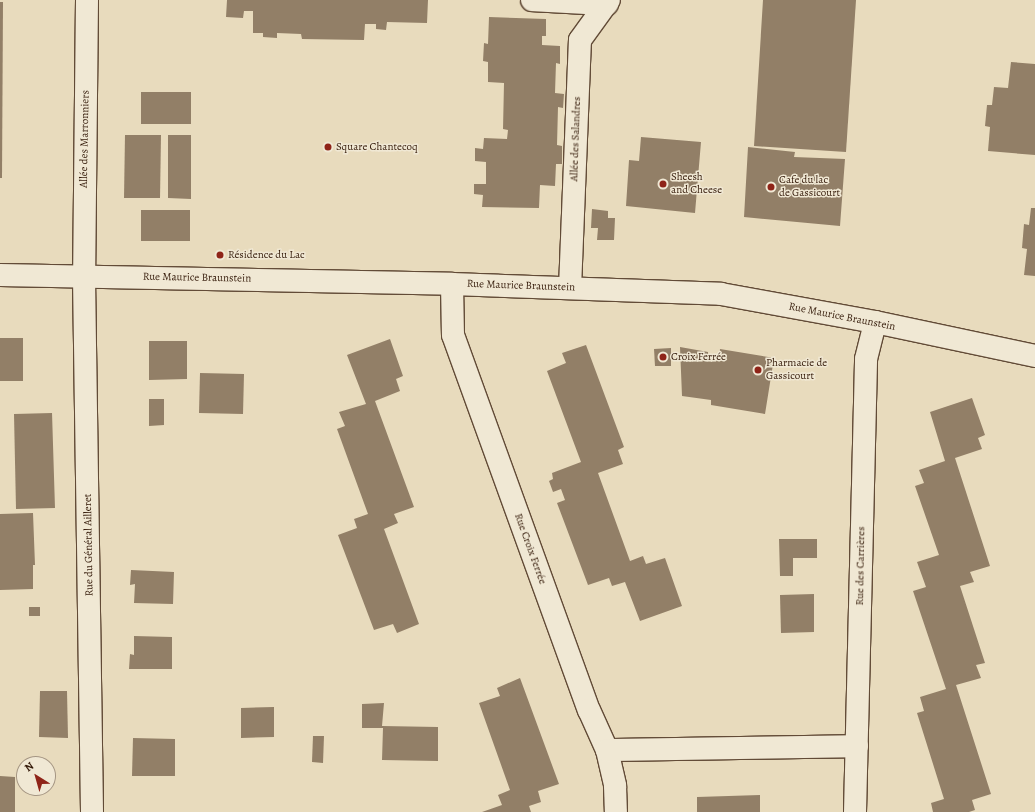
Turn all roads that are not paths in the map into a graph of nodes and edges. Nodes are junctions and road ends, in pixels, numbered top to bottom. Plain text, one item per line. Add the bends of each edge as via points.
1 (87, 0) edge
2 (532, 0) edge
3 (608, 2) edge
4 (0, 275) edge
5 (84, 278) junction
6 (452, 284) junction
7 (570, 288) junction
8 (875, 322) junction
9 (1035, 356) edge
10 (857, 746) junction
11 (607, 750) junction
12 (92, 812) edge
13 (616, 812) edge
14 (855, 812) edge

1 - 5 street, Allée des Marronniers
2 - 3 street
3 - 7 street, Allée des Salandres via 580,40
4 - 5 street, Rue Maurice Braunstein
5 - 6 street, Rue Maurice Braunstein
5 - 12 street, Rue du Général Ailleret
6 - 7 street, Rue Maurice Braunstein
6 - 11 street, Rue Croix Ferrée via 453,335 589,710
7 - 8 street, Rue Maurice Braunstein via 721,294
8 - 9 street, Rue Maurice Braunstein
8 - 10 street, Rue des Carrières via 866,359
10 - 11 street
10 - 14 street, Rue des Carrières
11 - 13 street, Rue Croix Ferrée via 615,786

